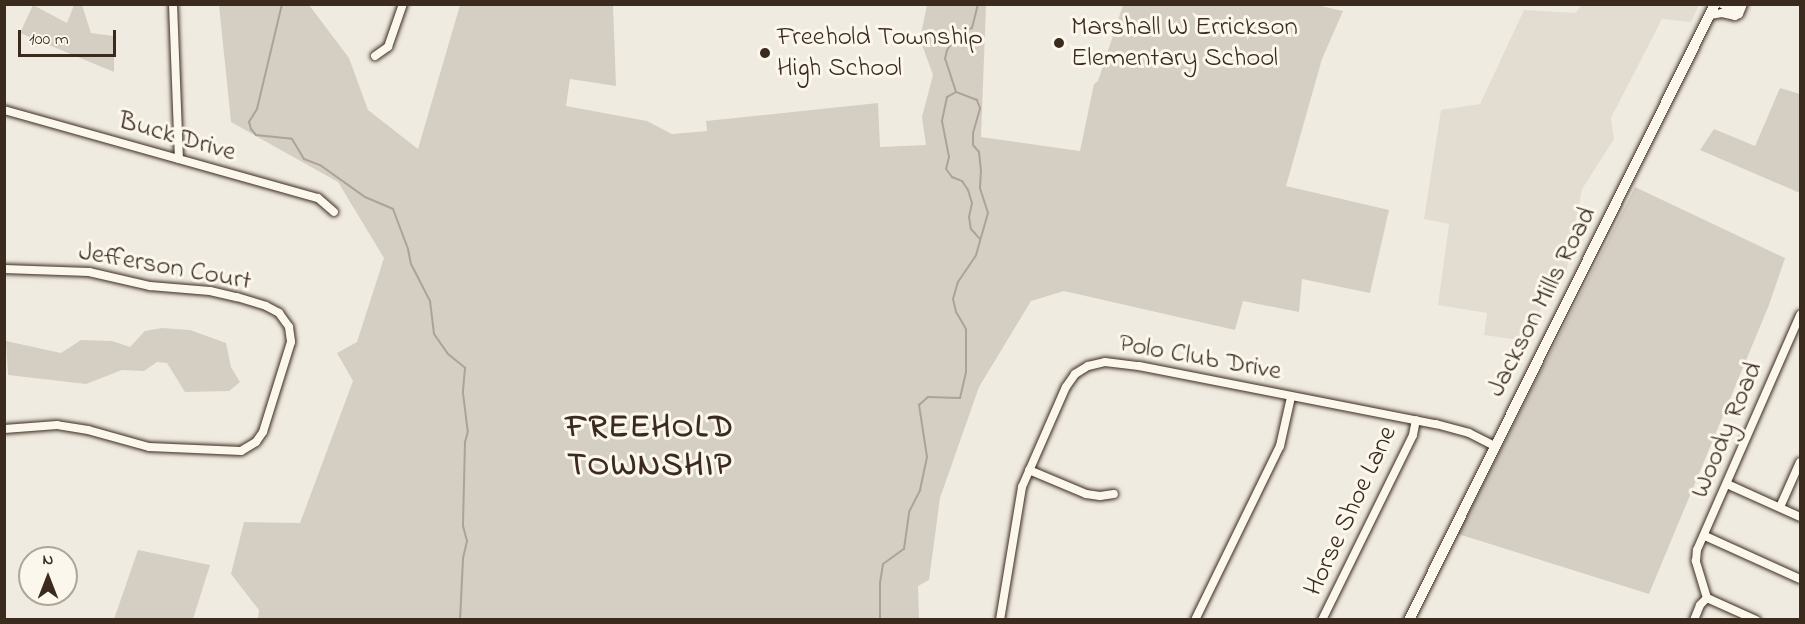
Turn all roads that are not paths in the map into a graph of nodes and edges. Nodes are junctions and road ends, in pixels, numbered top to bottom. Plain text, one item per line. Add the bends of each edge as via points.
1 (173, 4) edge
2 (403, 4) edge
3 (1715, 4) edge
4 (1722, 4) edge
5 (1742, 4) edge
6 (1710, 15) junction
7 (375, 56) dead end
8 (4, 110) edge
9 (179, 159) junction
10 (334, 212) dead end
11 (4, 270) edge
12 (1799, 321) edge
13 (1291, 397) junction
14 (1416, 420) junction
15 (4, 429) edge
16 (1496, 446) junction
17 (1800, 462) edge
18 (1029, 470) junction
19 (1727, 484) junction
20 (1114, 494) dead end
21 (1780, 507) junction
22 (1800, 517) edge
23 (1705, 536) junction
24 (1800, 579) edge
25 (1707, 598) junction
26 (1000, 620) edge
27 (1195, 620) edge
28 (1323, 620) edge
29 (1409, 620) edge
30 (1694, 620) edge
31 (1756, 620) edge

1 - 9 street
2 - 7 street via 388,47
3 - 6 main road, Jackson Mills Road
4 - 5 street via 1732,10
5 - 6 street via 1735,16
6 - 16 main road, Jackson Mills Road
8 - 9 street, Buck Drive
9 - 10 street, Buck Drive via 318,198
11 - 15 street, Jefferson Court via 89,272 150,286 237,297 279,314 289,327 291,342 265,429 256,442 241,451 149,447 57,425
12 - 19 street, Woody Road
13 - 14 street, Polo Club Drive
13 - 18 street, Polo Club Drive via 1139,366 1096,363 1069,381
13 - 27 street, Polo Club Drive via 1280,446
14 - 16 street, Polo Club Drive via 1458,429
14 - 28 street, Horse Shoe Lane via 1413,435
16 - 29 main road, Jackson Mills Road
17 - 21 street
18 - 20 street via 1086,494
18 - 26 street, Polo Club Drive via 1018,500
19 - 21 street
19 - 23 street, Woody Road
21 - 22 street
23 - 24 street
23 - 25 street, Woody Road via 1697,550 1697,563
25 - 30 street
25 - 31 street

